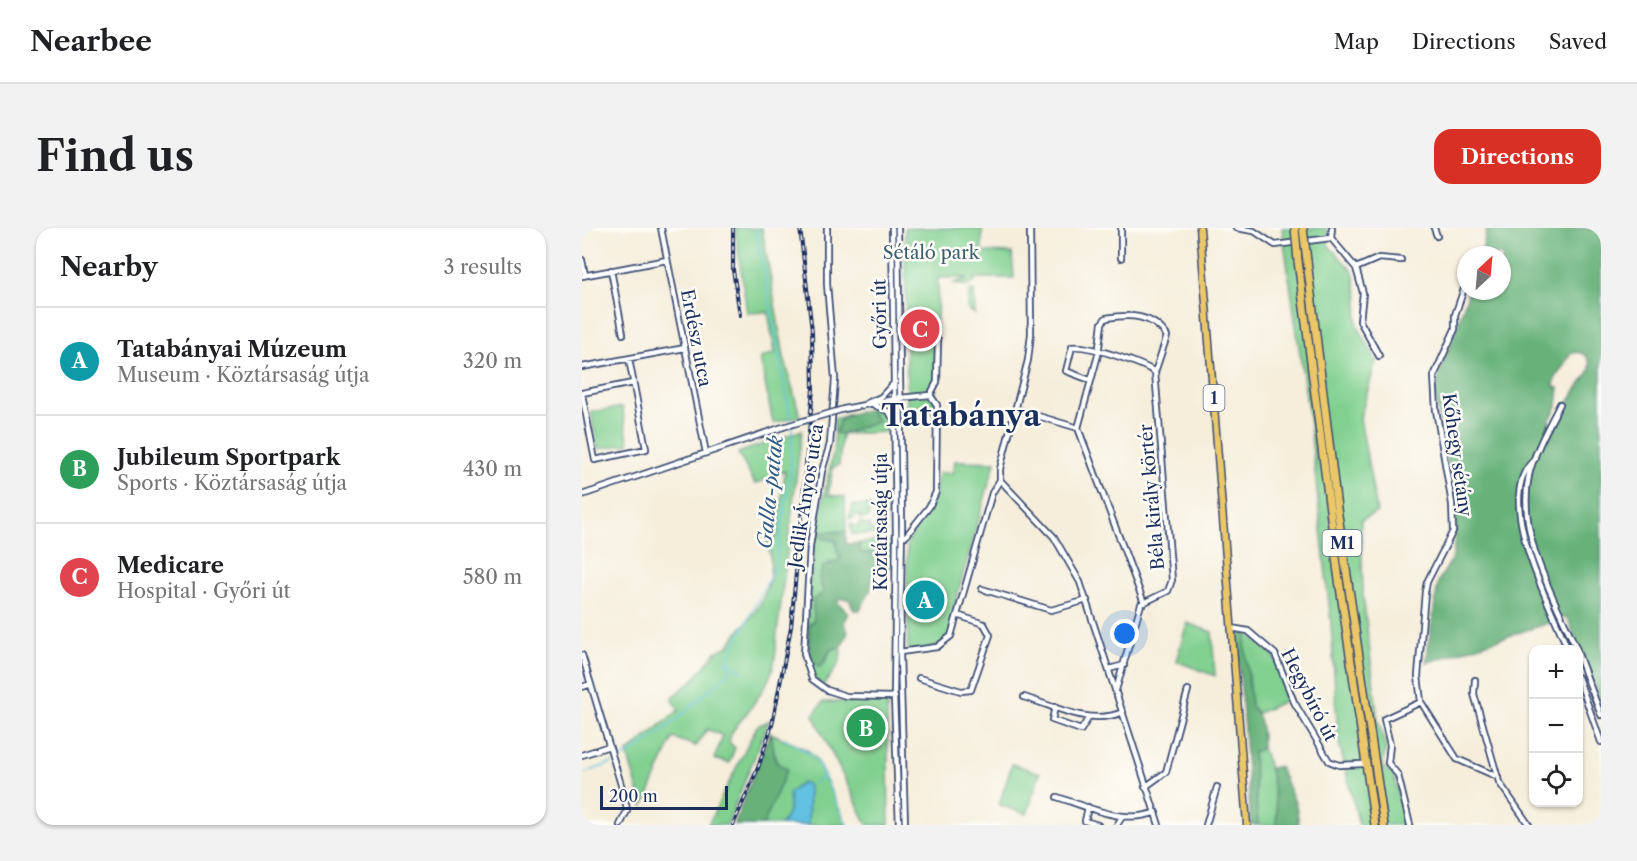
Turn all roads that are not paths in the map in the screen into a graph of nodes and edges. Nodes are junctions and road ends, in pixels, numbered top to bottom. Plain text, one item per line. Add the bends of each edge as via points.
1 (661, 228) edge
2 (827, 228) edge
3 (892, 228) edge
4 (898, 228) edge
5 (1029, 228) edge
6 (1121, 228) edge
7 (1200, 228) edge
8 (1236, 228) edge
9 (1295, 228) edge
10 (1303, 228) edge
11 (1332, 228) edge
12 (1434, 228) edge
13 (1437, 236) dead end
14 (1331, 238) junction
15 (1121, 258) dead end
16 (582, 260) edge
17 (668, 260) junction
18 (1401, 260) dead end
19 (1302, 261) junction
20 (1356, 268) junction
21 (611, 270) junction
22 (584, 275) edge
23 (1460, 300) edge
24 (623, 334) dead end
25 (938, 340) dead end
26 (684, 348) junction
27 (1097, 352) junction
28 (1379, 356) dead end
29 (628, 359) junction
30 (582, 367) edge
31 (1155, 372) junction
32 (1090, 380) junction
33 (895, 382) junction
34 (633, 383) junction
35 (582, 393) edge
36 (930, 395) junction
37 (881, 398) junction
38 (897, 398) junction
39 (864, 404) junction
40 (1560, 404) dead end
41 (874, 405) junction
42 (1015, 409) junction
43 (895, 421) junction
44 (1078, 428) junction
45 (706, 453) junction
46 (1535, 459) junction
47 (1000, 480) junction
48 (582, 495) edge
49 (902, 524) junction
50 (912, 525) junction
51 (901, 536) junction
52 (982, 589) dead end
53 (1087, 600) junction
54 (1144, 603) junction
55 (957, 615) junction
56 (1231, 627) junction
57 (1566, 645) edge
58 (1575, 645) edge
59 (897, 652) junction
60 (582, 655) edge
61 (1124, 665) junction
62 (1583, 667) edge
63 (1109, 669) junction
64 (919, 678) dead end
65 (1475, 680) dead end
66 (591, 684) junction
67 (582, 687) edge
68 (1116, 690) junction
69 (1188, 690) dead end
70 (1583, 691) edge
71 (894, 697) junction
72 (901, 697) junction
73 (1024, 697) dead end
74 (1421, 702) junction
75 (1055, 707) junction
76 (1123, 712) junction
77 (1601, 715) edge
78 (1089, 717) junction
79 (1601, 742) edge
80 (609, 746) junction
81 (582, 755) edge
82 (1381, 762) tunnel mouth
83 (1388, 763) junction
84 (1362, 764) tunnel mouth
85 (1498, 777) junction
86 (1145, 787) junction
87 (1217, 787) dead end
88 (1057, 797) dead end
89 (1088, 807) junction
90 (1156, 812) junction
91 (1122, 818) junction
92 (620, 825) edge
93 (899, 825) edge
94 (905, 825) edge
95 (1098, 825) edge
96 (1117, 825) edge
97 (1160, 825) edge
98 (1206, 825) edge
99 (1247, 825) edge
100 (1375, 825) edge
101 (1384, 825) edge
102 (1410, 825) edge
103 (1529, 825) edge

1 - 17 street, Erdész utca
2 - 71 street, Jedlik Ányos utca via 835,379 830,444 810,546 804,654 812,679 826,690 846,696
3 - 33 street, Győri út
4 - 38 street, Győri út
5 - 42 street via 1031,334
6 - 15 street
7 - 56 main road, 1
8 - 14 street via 1254,231 1275,245
9 - 19 highway, M1, bridge
10 - 19 highway, M1, bridge
11 - 14 street
12 - 13 street
14 - 20 street
16 - 22 street
17 - 21 street
17 - 26 street, Erdész utca
18 - 20 street via 1379,258
19 - 100 highway, M1 via 1338,573
19 - 101 highway, M1
20 - 28 street via 1363,293 1360,321
21 - 22 street
21 - 24 street
23 - 74 street, Kőhegy sétány via 1455,329 1434,376 1453,531 1425,592 1419,669
25 - 36 street via 937,382
26 - 29 street
26 - 45 street, Erdész utca
27 - 31 street
27 - 31 street, Béla király körtér via 1106,318 1131,314 1150,320 1167,336
27 - 32 street, Béla király körtér
27 - 32 street via 1072,347 1066,368
29 - 30 street
29 - 34 street
31 - 54 street, Béla király körtér via 1172,580 1168,591
32 - 44 street, Béla király körtér
33 - 37 street
33 - 38 street, Győri út
34 - 35 street
34 - 35 street via 646,449 595,460
36 - 38 street
36 - 50 street via 937,405 937,484 929,507
37 - 38 street
37 - 39 street
38 - 41 street
38 - 43 street, Köztársaság útja
38 - 49 street, Köztársaság útja
39 - 41 street
39 - 45 street, bridge
40 - 46 street
41 - 43 street via 889,412
42 - 44 street
42 - 47 street
43 - 59 street, Köztársaság útja
44 - 54 street, Béla király körtér
45 - 48 street
46 - 57 street via 1521,481 1521,524
46 - 58 street via 1527,494 1532,538
47 - 53 street via 1054,537
47 - 55 street via 992,493
49 - 50 street
49 - 51 street, Köztársaság útja
50 - 51 street via 906,536
51 - 59 street, Köztársaság útja
52 - 53 street via 1045,609 1057,610
53 - 63 street
54 - 61 street
55 - 59 street via 951,636 943,645
55 - 64 street via 984,624 990,635 971,690
56 - 84 street, Hegybíró út via 1248,631 1275,654 1294,702 1329,761 1339,765
56 - 99 main road, 1
59 - 71 street, Köztársaság útja
59 - 72 street, Köztársaság útja
60 - 66 street
61 - 63 street via 1115,671
61 - 68 street
62 - 77 street
63 - 68 street
65 - 85 street via 1482,729
66 - 67 street
66 - 80 street
68 - 76 street
69 - 86 street via 1166,772
70 - 79 street
71 - 72 street, Jedlik Ányos utca
71 - 93 street, Köztársaság útja
72 - 94 street, Köztársaság útja
73 - 75 street
74 - 83 street via 1384,719 1390,745
74 - 85 street via 1457,759
75 - 78 street
75 - 78 street via 1052,720 1081,730
76 - 78 street via 1112,717
76 - 86 street
80 - 81 street
80 - 92 street via 627,811
82 - 83 street
83 - 102 street via 1398,775
85 - 103 street
86 - 90 street
87 - 98 street
88 - 89 street
89 - 91 street
89 - 95 street via 1085,821
90 - 91 street via 1144,818
90 - 97 street
91 - 96 street

